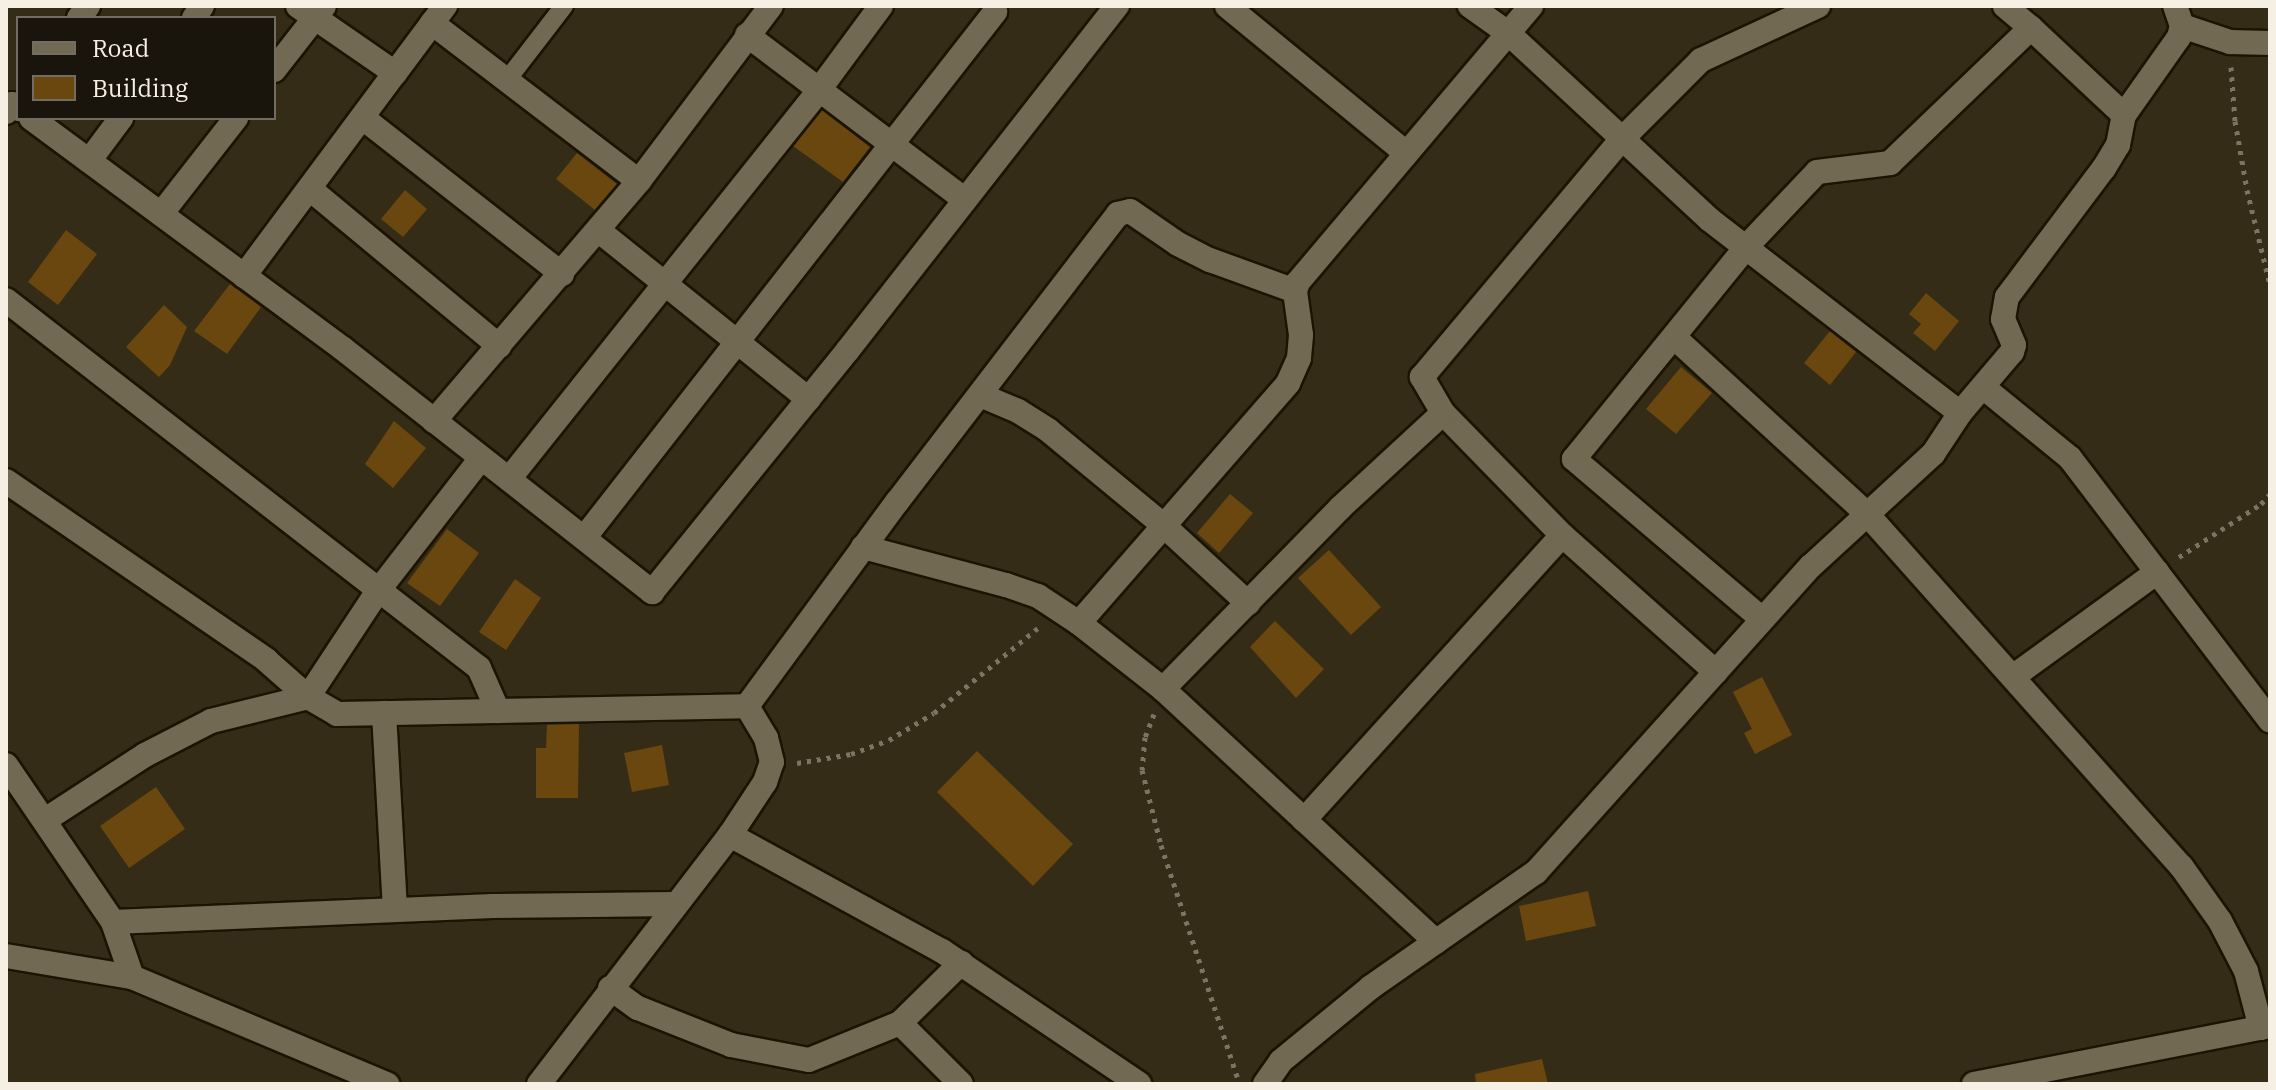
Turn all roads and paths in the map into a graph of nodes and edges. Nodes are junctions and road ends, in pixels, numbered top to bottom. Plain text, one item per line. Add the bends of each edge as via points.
1 (564, 6) edge
2 (771, 6) edge
3 (881, 6) edge
4 (1117, 6) edge
5 (1227, 6) edge
6 (1470, 6) edge
7 (1531, 6) edge
8 (1818, 6) edge
9 (2005, 6) edge
10 (312, 10) edge
11 (995, 12) dead end
12 (439, 14) edge
13 (2178, 16) edge
14 (2031, 28) junction
15 (1508, 33) junction
16 (747, 35) junction
17 (2230, 42) junction
18 (2270, 43) edge
19 (276, 67) edge
20 (395, 73) junction
21 (507, 80) junction
22 (819, 90) junction
23 (2124, 115) junction
24 (363, 118) junction
25 (33, 120) edge
26 (120, 120) edge
27 (234, 120) edge
28 (1621, 140) junction
29 (890, 145) junction
30 (1406, 153) junction
31 (89, 161) junction
32 (639, 181) junction
33 (310, 189) junction
34 (965, 200) junction
35 (161, 214) junction
36 (598, 230) junction
37 (1746, 247) junction
38 (562, 274) junction
39 (244, 276) junction
40 (664, 285) junction
41 (2270, 285) edge
42 (1296, 287) junction
43 (6, 300) edge
44 (1675, 338) junction
45 (735, 343) junction
46 (499, 346) junction
47 (1983, 387) junction
48 (980, 395) junction
49 (808, 399) junction
50 (1443, 413) junction
51 (1960, 413) junction
52 (434, 421) junction
53 (481, 458) junction
54 (509, 479) junction
55 (6, 481) edge
56 (2270, 494) edge
57 (1867, 514) junction
58 (1162, 524) junction
59 (1562, 535) junction
60 (584, 538) junction
61 (863, 547) junction
62 (2157, 572) junction
63 (378, 591) junction
64 (1248, 603) junction
65 (1069, 617) junction
66 (1762, 619) junction
67 (1716, 672) junction
68 (2014, 676) junction
69 (1163, 689) junction
70 (308, 697) junction
71 (747, 706) junction
72 (498, 711) junction
73 (384, 713) junction
74 (2270, 721) edge
75 (772, 762) junction
76 (6, 765) edge
77 (45, 820) junction
78 (1304, 820) junction
79 (730, 835) junction
80 (675, 904) junction
81 (395, 910) junction
82 (113, 922) junction
83 (1436, 942) junction
84 (6, 956) edge
85 (961, 963) junction
86 (132, 977) junction
87 (610, 988) junction
88 (900, 1023) junction
89 (2266, 1027) edge
90 (1980, 1083) edge
91 (387, 1084) edge
92 (539, 1084) edge
93 (961, 1084) edge
94 (1139, 1084) edge
95 (1240, 1084) edge
96 (1265, 1084) edge

1 - 21 lane
2 - 16 street
3 - 22 street
4 - 34 street
5 - 30 street
6 - 15 street
7 - 15 street
8 - 28 street via 1701,60
9 - 14 street
10 - 19 street
10 - 20 street
11 - 29 street
12 - 20 street
12 - 21 street
13 - 17 street
13 - 23 street via 2179,37
14 - 23 street
14 - 37 street via 1890,163 1817,172
15 - 28 street
15 - 30 street
16 - 22 street
16 - 32 street
17 - 18 street
17 - 41 path via 2235,121
20 - 24 street
21 - 32 street
22 - 29 street
22 - 40 street
23 - 47 street via 2118,145 2104,168 2007,297 2003,319 2014,345
24 - 33 street
24 - 38 street
25 - 31 street
26 - 31 street
27 - 35 street
28 - 37 street
28 - 50 street via 1422,377
29 - 34 street
29 - 45 street
30 - 42 street
31 - 35 street
32 - 36 street
33 - 39 street
33 - 46 street
34 - 49 street
35 - 39 street
36 - 38 street
36 - 40 street
37 - 44 street
37 - 51 street
38 - 46 street
39 - 52 street
40 - 45 street
40 - 54 street
42 - 48 street via 1210,260 1125,211
42 - 58 street via 1301,335 1299,358 1288,383
43 - 63 street
44 - 57 street
44 - 66 street via 1574,459
45 - 49 street
45 - 60 street
46 - 52 street
47 - 51 street
47 - 62 street via 2070,458
48 - 58 street via 1048,430
48 - 61 street
49 - 60 street via 652,592
50 - 59 street
50 - 64 street
51 - 57 street via 1933,454
52 - 53 street
53 - 54 street
53 - 63 street
54 - 60 street
55 - 70 street via 266,660
56 - 62 path
57 - 66 street
57 - 68 street
58 - 64 street
58 - 65 street
59 - 67 street
59 - 78 street
61 - 65 street via 1006,585 1038,596
61 - 71 street
62 - 68 street
62 - 74 street
63 - 70 street
63 - 72 street via 479,668
64 - 69 street
65 - 69 street
65 - 75 path via 889,740 806,763
66 - 67 street
67 - 83 street via 1536,872
68 - 89 street via 2181,866 2220,921
69 - 78 street
69 - 95 path via 1145,737 1142,770 1161,845
70 - 73 street via 337,714
70 - 77 street via 211,721 145,755
71 - 72 street
71 - 75 street via 766,738
72 - 73 street
73 - 81 street
75 - 79 street
76 - 77 street
77 - 82 street
78 - 83 street
79 - 80 street
79 - 85 street
80 - 81 street
80 - 87 street
81 - 82 street
82 - 86 street
83 - 96 street via 1292,1052
84 - 86 street
85 - 88 street
85 - 94 street
86 - 91 street
87 - 88 street via 638,1008 731,1045 809,1060
87 - 92 street
88 - 93 street
89 - 90 street

